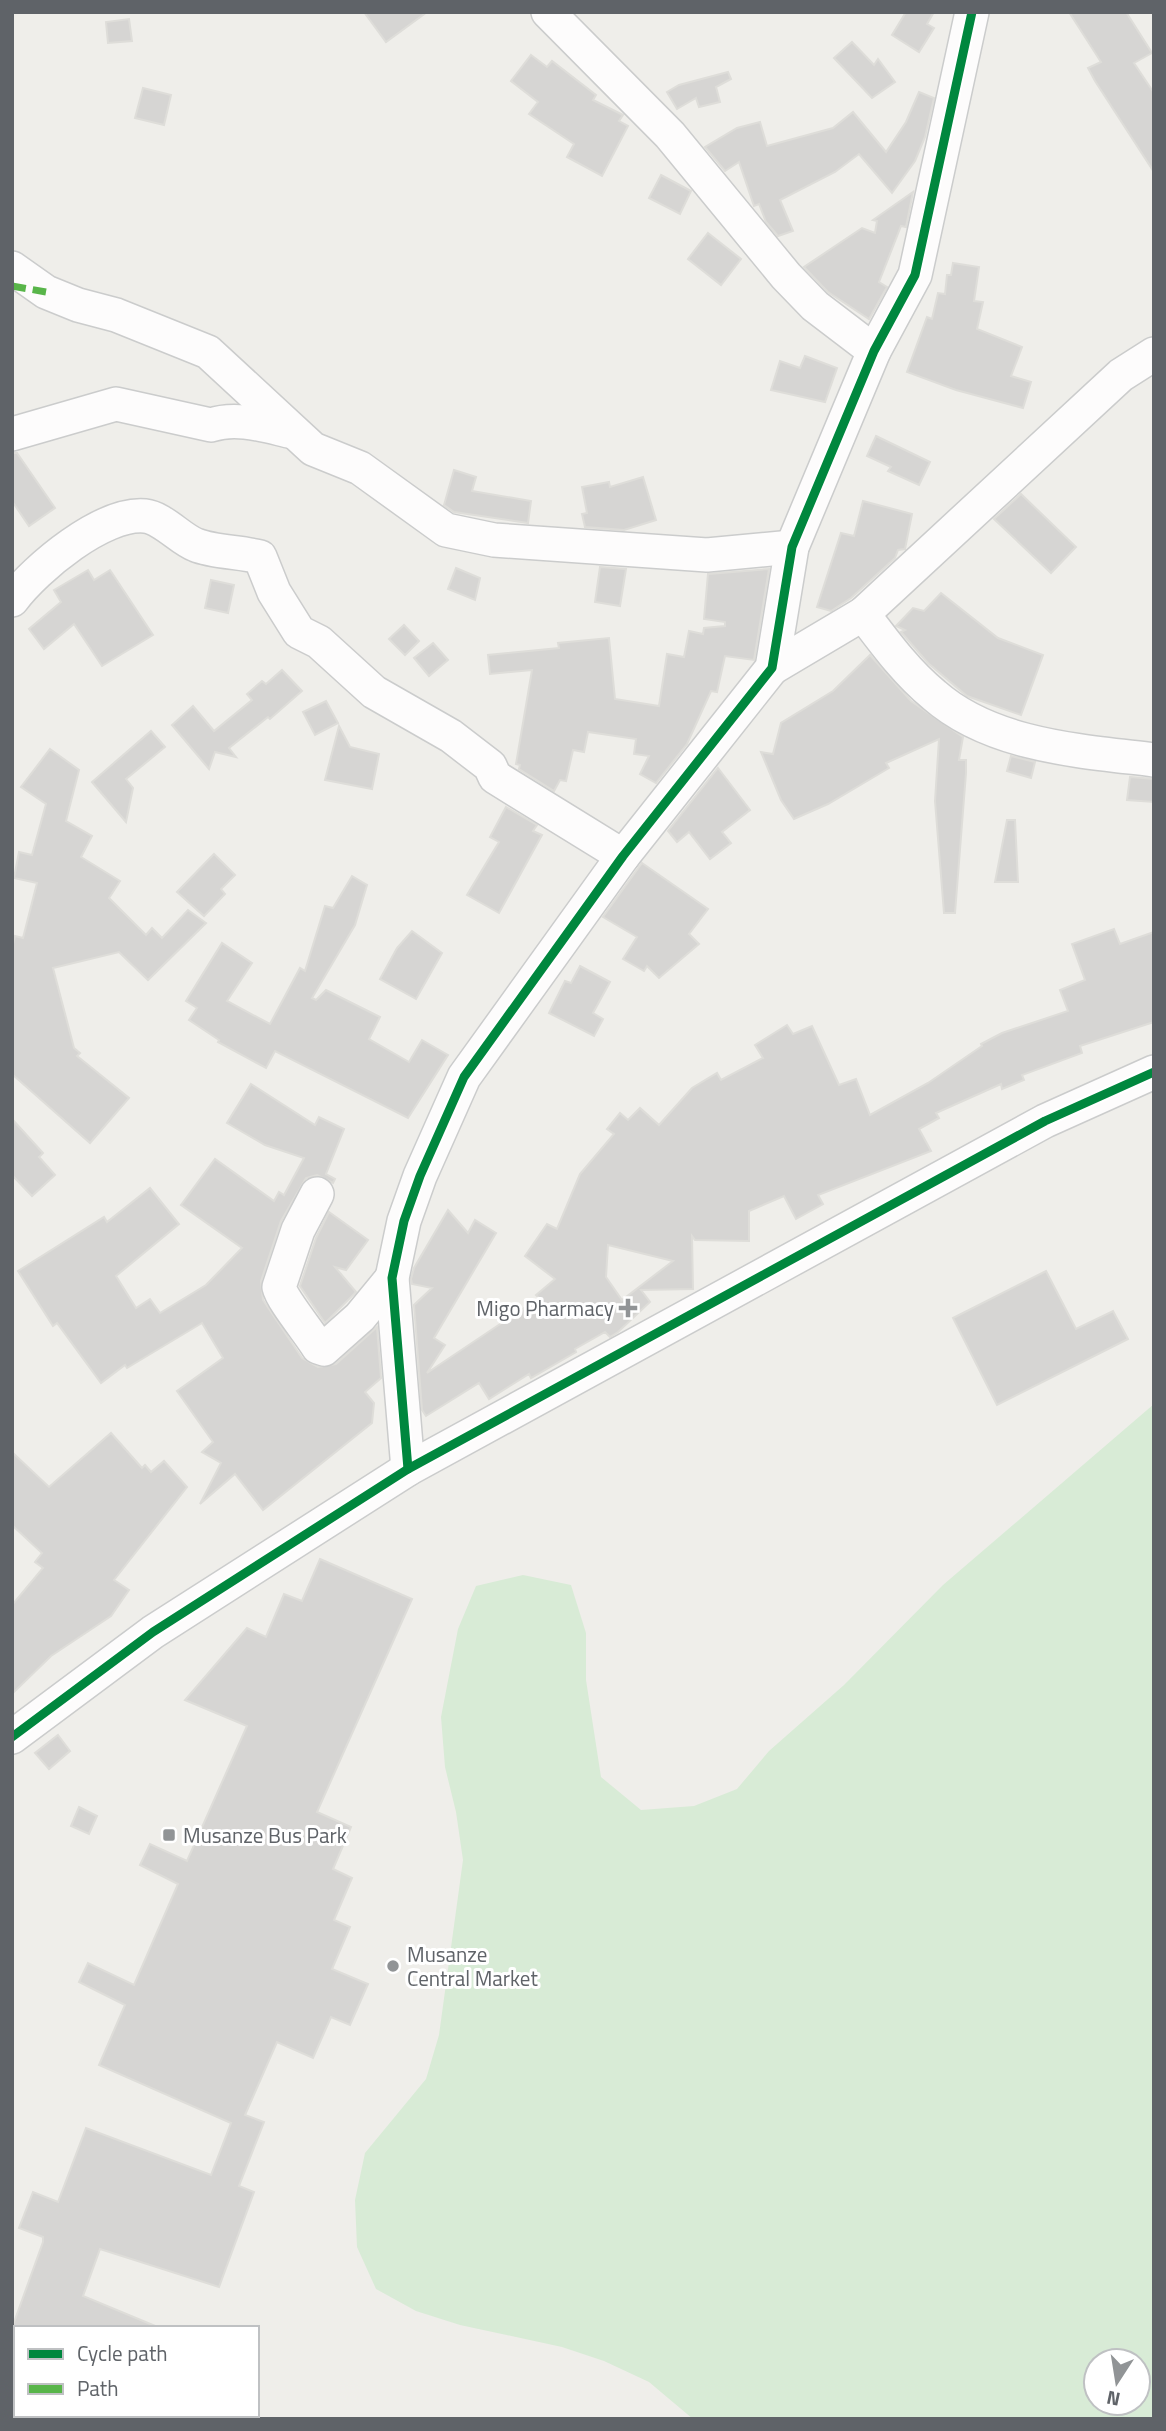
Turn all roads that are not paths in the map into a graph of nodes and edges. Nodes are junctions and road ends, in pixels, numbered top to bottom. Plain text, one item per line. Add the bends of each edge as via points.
1 (548, 12) edge
2 (972, 12) edge
3 (12, 268) edge
4 (874, 351) junction
5 (1154, 354) edge
6 (293, 432) junction
7 (12, 434) edge
8 (792, 547) junction
9 (12, 600) edge
10 (863, 614) junction
11 (772, 668) junction
12 (1154, 760) edge
13 (623, 856) junction
14 (1154, 1072) edge
15 (317, 1194) dead end
16 (392, 1278) junction
17 (408, 1469) junction
18 (12, 1737) edge

1 - 4 street via 670,135 793,284
2 - 4 street via 915,275
3 - 6 street via 46,292 208,352
4 - 8 street
5 - 10 street via 1121,376
6 - 7 street via 247,422 211,425 116,404
6 - 8 street via 313,449 360,468 446,530 494,540 707,555
8 - 11 street
9 - 13 street via 23,585 96,529 130,516 149,516 197,546 260,557 274,592 299,632 319,642 374,692 451,736 490,766 495,777
10 - 11 street
10 - 12 street via 899,661 935,697 963,715 1007,735
11 - 13 street
13 - 16 street via 464,1077 409,1205
14 - 17 street via 1045,1121
15 - 16 street via 298,1230 279,1287 318,1347 324,1349 360,1317
16 - 17 street
17 - 18 street via 153,1632

